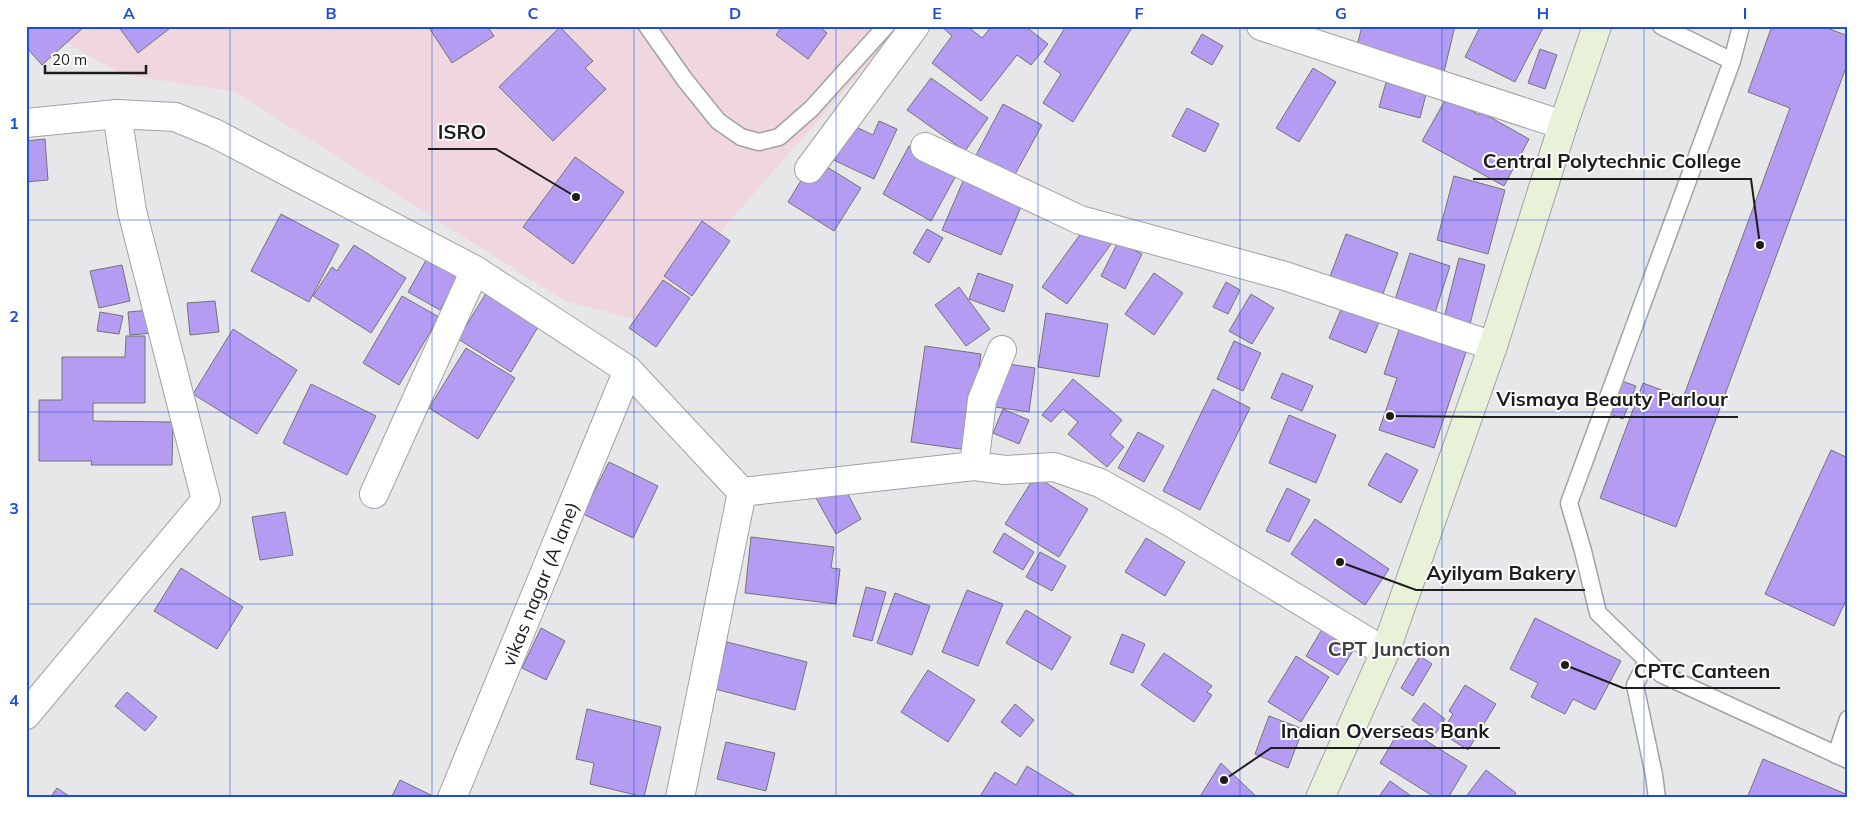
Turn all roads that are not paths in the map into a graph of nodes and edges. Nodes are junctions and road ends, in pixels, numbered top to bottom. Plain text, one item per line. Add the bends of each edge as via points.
1 (647, 26) edge
2 (886, 26) edge
3 (915, 26) edge
4 (1261, 26) edge
5 (1597, 26) edge
6 (1661, 26) edge
7 (1740, 26) edge
8 (1732, 61) junction
9 (117, 114) junction
10 (26, 123) edge
11 (1563, 124) junction
12 (925, 146) dead end
13 (810, 169) dead end
14 (475, 270) junction
15 (1493, 346) junction
16 (1002, 350) dead end
17 (628, 370) junction
18 (974, 466) junction
19 (742, 492) junction
20 (374, 494) dead end
21 (1385, 652) junction
22 (1647, 661) junction
23 (26, 715) edge
24 (1848, 719) edge
25 (1842, 758) edge
26 (452, 798) edge
27 (680, 798) edge
28 (1320, 798) edge
29 (1657, 798) edge

1 - 2 lane via 718,121 741,137 759,142 779,137 811,109
3 - 13 street
4 - 11 street
5 - 11 main road
6 - 8 lane
7 - 8 lane
8 - 22 lane via 1569,504 1598,613
9 - 10 street
9 - 14 street via 175,118 214,133
9 - 23 street via 132,211 206,500
11 - 15 main road
12 - 15 street via 1080,220 1285,276
14 - 17 street
14 - 20 street
15 - 21 main road
16 - 18 street via 982,400
17 - 19 street
17 - 26 street, vikas nagar (A lane)
18 - 19 street
18 - 21 street via 1005,470 1054,468 1100,483
19 - 27 street
21 - 28 main road
22 - 25 lane via 1661,674
22 - 29 lane via 1635,685
24 - 25 lane

